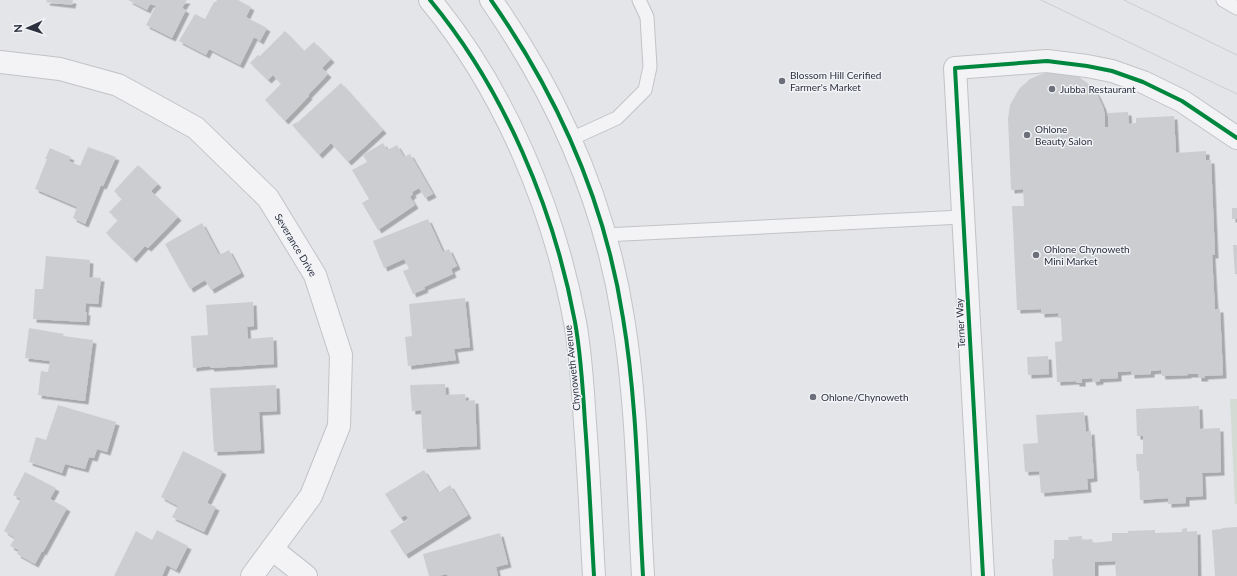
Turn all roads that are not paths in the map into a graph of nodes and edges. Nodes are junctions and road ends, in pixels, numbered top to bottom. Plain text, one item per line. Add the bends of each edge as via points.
1 (430, 0) edge
2 (490, 0) edge
3 (639, 0) edge
4 (1223, 0) edge
5 (1237, 8) edge
6 (0, 62) edge
7 (1237, 138) edge
8 (571, 139) junction
9 (962, 217) junction
10 (605, 236) junction
11 (272, 549) junction
12 (252, 576) edge
13 (306, 576) edge
14 (594, 576) edge
15 (643, 576) edge
16 (982, 576) edge

1 - 14 street, Chynoweth Avenue via 472,58 501,108 529,166 563,265 575,323 582,378
2 - 8 street via 512,30 543,82
3 - 8 lane via 647,17 650,67 645,90 617,118
4 - 5 lane
6 - 11 street, Severance Drive via 60,69 118,86 196,128 268,198 315,275 341,354 339,426 311,496
7 - 9 street, Terner Way via 1182,101 1143,82 1112,71 1047,61 955,68
8 - 10 street via 594,198
9 - 10 lane
9 - 16 street, Terner Way
10 - 15 street via 623,318 630,376
11 - 12 street, Severance Drive
11 - 13 street

